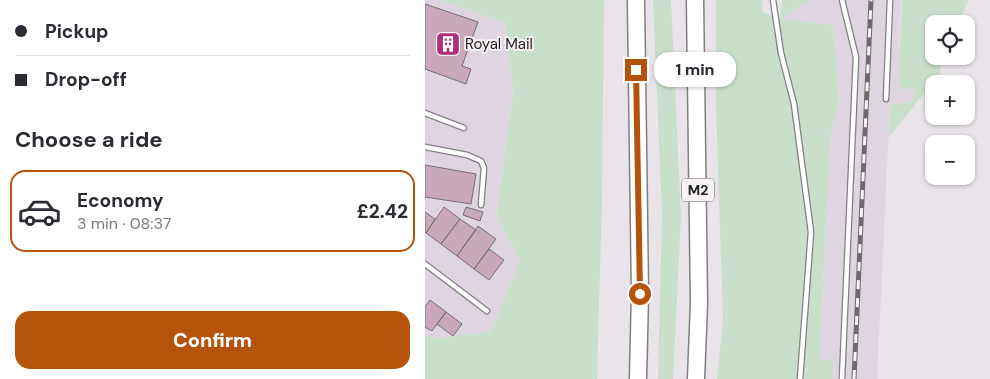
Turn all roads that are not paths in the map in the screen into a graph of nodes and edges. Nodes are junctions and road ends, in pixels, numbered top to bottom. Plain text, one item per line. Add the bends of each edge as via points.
1 (636, 0) edge
2 (695, 0) edge
3 (773, 0) edge
4 (842, 0) edge
5 (890, 0) edge
6 (886, 99) dead end
7 (425, 113) edge
8 (464, 128) dead end
9 (425, 147) edge
10 (481, 205) dead end
11 (425, 264) edge
12 (487, 311) dead end
13 (638, 379) edge
14 (696, 379) edge
15 (800, 379) edge
16 (842, 379) edge

1 - 13 highway
2 - 14 highway, M2 via 699,303
3 - 15 lane via 793,104 811,232
4 - 16 lane via 856,56
5 - 6 lane
7 - 8 lane
9 - 10 lane via 481,161 484,168
11 - 12 lane

